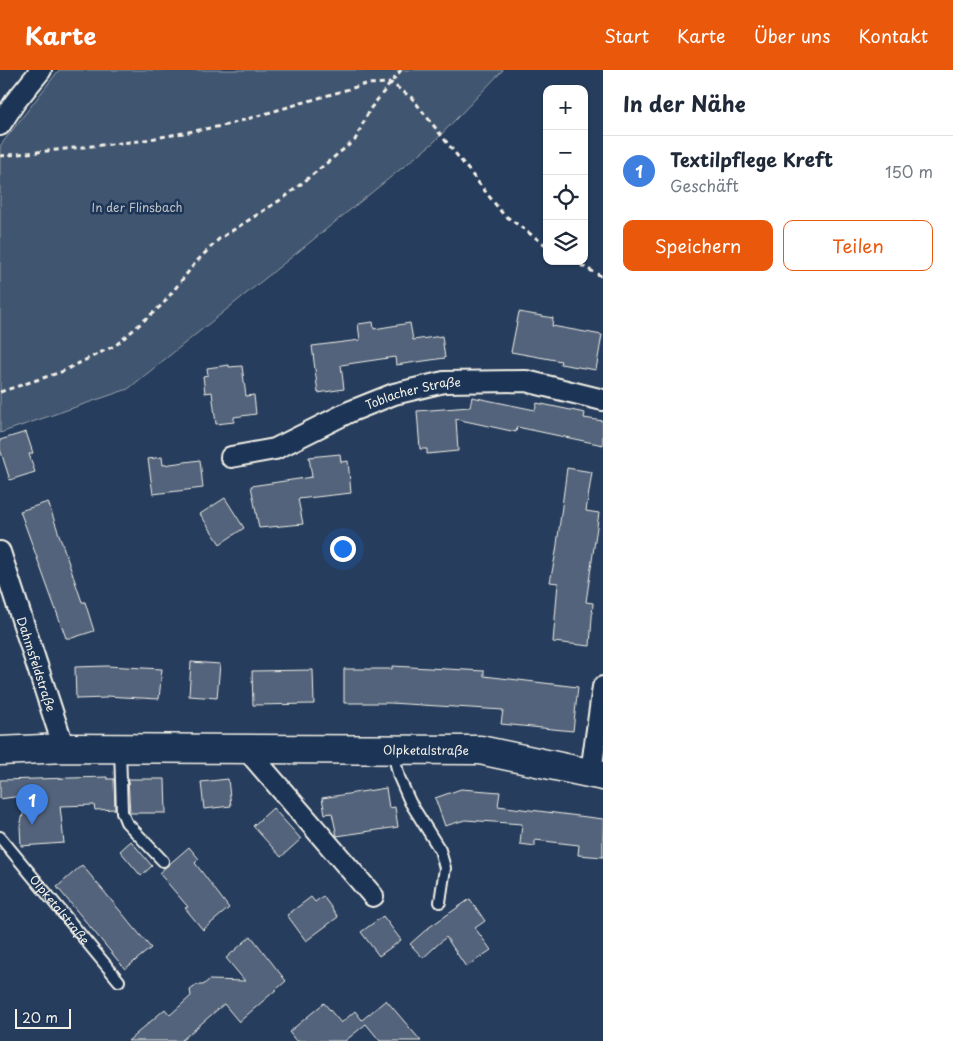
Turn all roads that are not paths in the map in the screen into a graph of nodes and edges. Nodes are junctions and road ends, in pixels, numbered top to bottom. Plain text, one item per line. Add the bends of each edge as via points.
1 (41, 70) edge
2 (0, 125) edge
3 (603, 400) edge
4 (231, 457) dead end
5 (0, 552) edge
6 (603, 687) edge
7 (64, 748) junction
8 (120, 748) junction
9 (392, 748) junction
10 (247, 750) junction
11 (0, 751) edge
12 (597, 774) edge
13 (0, 837) edge
14 (163, 861) dead end
15 (373, 896) dead end
16 (440, 902) dead end
17 (119, 981) dead end

1 - 2 street
3 - 4 street, Toblacher Straße via 526,381 444,382 394,394 349,412 275,449
5 - 7 street, Dahmsfeldstraße
6 - 12 street
7 - 8 street, Olpketalstraße
7 - 11 street, Olpketalstraße
8 - 10 street, Olpketalstraße
8 - 14 lane via 122,812 126,822
9 - 10 street, Olpketalstraße
9 - 12 street, Olpketalstraße via 480,750
9 - 16 lane via 399,777 410,802 440,850 445,868
10 - 15 street
13 - 17 lane, Olpketalstraße

